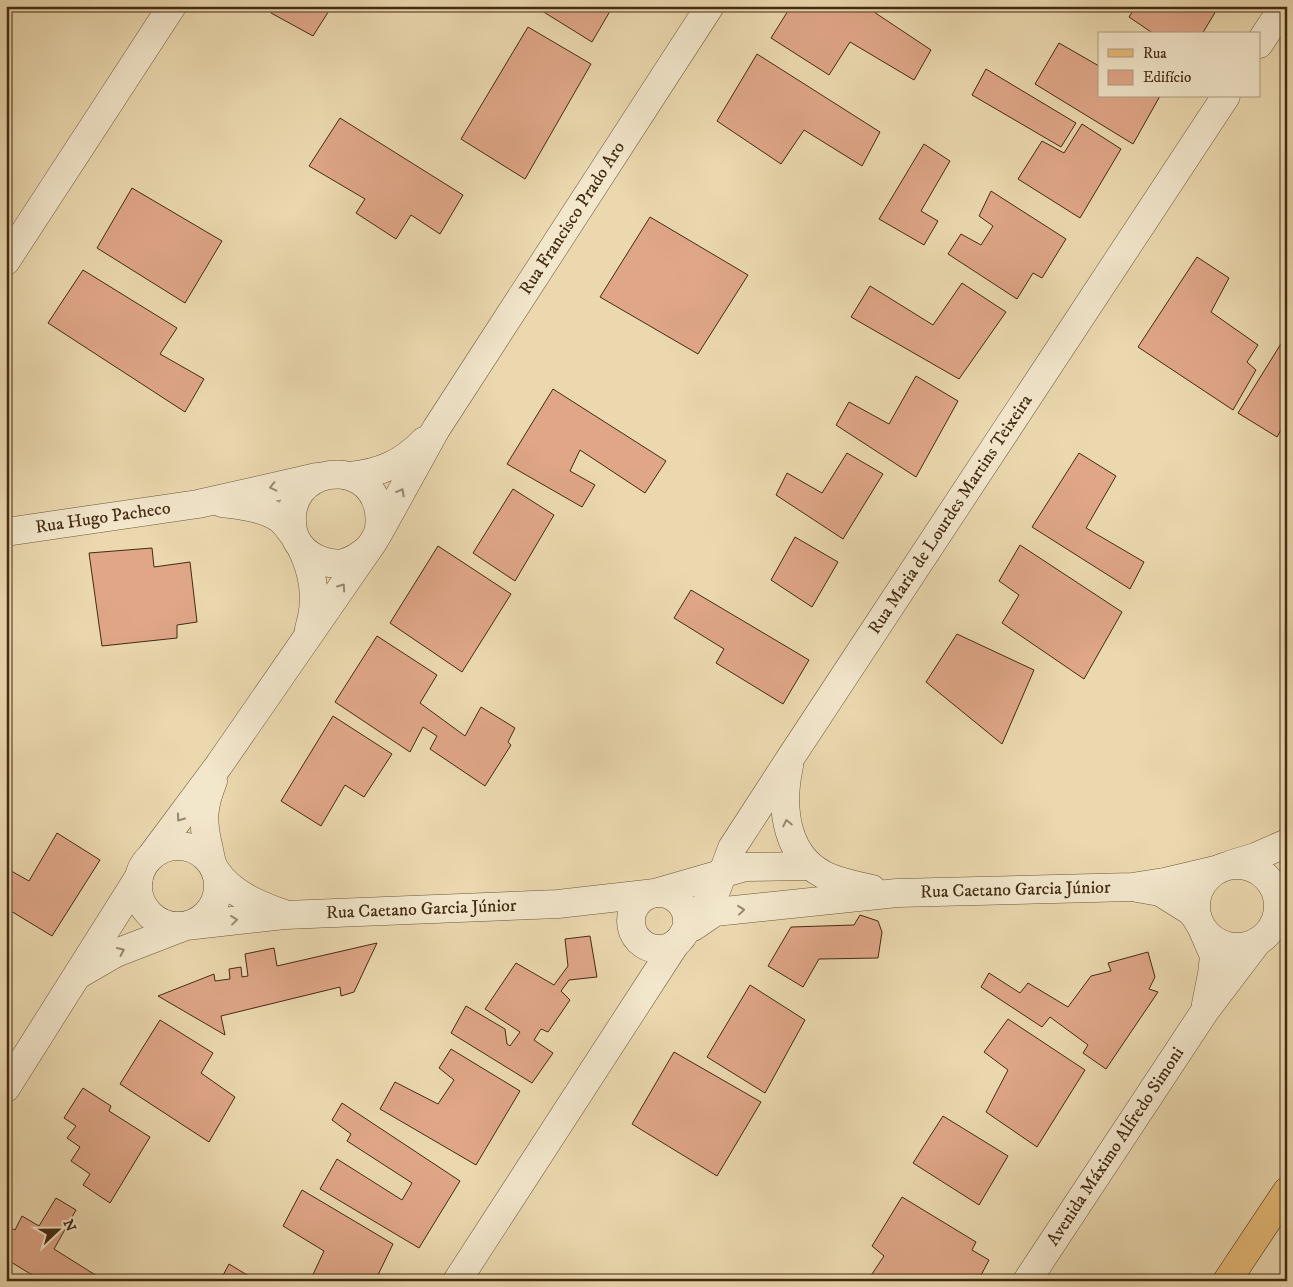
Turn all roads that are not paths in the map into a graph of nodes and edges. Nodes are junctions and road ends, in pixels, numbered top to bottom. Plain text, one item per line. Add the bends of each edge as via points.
1 (172, 6) edge
2 (710, 6) edge
3 (1284, 6) edge
4 (1260, 42) edge
5 (1225, 98) edge
6 (6, 261) edge
7 (436, 430) junction
8 (321, 476) junction
9 (349, 476) junction
10 (198, 504) junction
11 (6, 532) edge
12 (297, 541) junction
13 (373, 542) junction
14 (303, 641) junction
15 (791, 757) junction
16 (219, 765) junction
17 (1287, 843) edge
18 (146, 866) junction
19 (810, 866) junction
20 (1226, 867) junction
21 (215, 870) junction
22 (722, 873) junction
23 (1132, 887) junction
24 (655, 893) junction
25 (897, 893) junction
26 (1282, 902) edge
27 (558, 904) junction
28 (285, 915) junction
29 (186, 926) junction
30 (1201, 926) junction
31 (634, 933) junction
32 (679, 940) junction
33 (1258, 941) junction
34 (78, 975) junction
35 (1204, 1011) junction
36 (627, 1019) junction
37 (6, 1088) edge
38 (1287, 1191) edge
39 (457, 1281) edge
40 (1027, 1281) edge
41 (1227, 1281) edge

1 - 6 street
2 - 7 street, Rua Francisco Prado Aro
3 - 4 street
5 - 15 street, Rua Maria de Lourdes Martins Teixeira
7 - 9 street, Rua Francisco Prado Aro via 399,463
13 -> 7 street, Rua Francisco Prado Aro
8 - 9 street
8 -> 10 street, Rua Hugo Pacheco
8 - 12 street via 308,482 292,505 291,519
9 - 13 street via 372,492 378,505 380,520
10 - 11 street, Rua Hugo Pacheco
10 - 12 street, Rua Hugo Pacheco via 224,503 257,509 279,519
12 - 13 street via 313,558 327,563 343,563 357,558
12 - 14 street, Rua Francisco Prado Aro via 309,563 314,583 310,627
14 -> 13 street, Rua Francisco Prado Aro
14 - 16 street, Rua Francisco Prado Aro
19 -> 15 street, Rua Caetano Garcia Júnior via 794,845 786,816 784,796
15 - 22 street, Rua Maria de Lourdes Martins Teixeira via 732,848
16 -> 18 street, Rua Francisco Prado Aro
16 - 21 street, Rua Francisco Prado Aro via 204,812 204,828
17 - 20 street
18 - 21 street via 163,849 175,846 199,852
18 - 29 street via 138,890 141,903 156,920 166,925
18 - 34 street, Rua Francisco Prado Aro
19 - 22 street, Rua Caetano Garcia Júnior via 745,867
19 - 25 street, Rua Caetano Garcia Júnior via 830,878 855,886
20 - 23 street, Rua Caetano Garcia Júnior
20 - 26 street via 1244,865 1256,869 1274,886
20 - 30 street via 1208,876 1200,887 1197,913
21 - 28 street, Rua Caetano Garcia Júnior via 244,896
21 - 29 street via 218,891 211,909 204,917
22 - 24 street, Rua Caetano Garcia Júnior
22 - 32 street, Rua Maria de Lourdes Martins Teixeira via 716,891
23 - 25 street, Rua Caetano Garcia Júnior
23 - 30 street, Rua Caetano Garcia Júnior via 1160,892 1192,912
24 - 27 street, Rua Caetano Garcia Júnior
24 - 31 street via 638,902 633,910
24 - 32 street via 673,896 685,910 686,928
32 -> 25 street, Rua Caetano Garcia Júnior via 715,912
26 - 33 street via 1275,923
27 - 28 street, Rua Caetano Garcia Júnior
27 - 31 street, Rua Caetano Garcia Júnior via 614,916
29 -> 28 street, Rua Caetano Garcia Júnior
34 -> 29 street, Rua Francisco Prado Aro via 116,953
30 - 33 street via 1210,936 1234,947
30 - 35 street, Avenida Máximo Alfredo Simoni via 1214,956
31 - 32 street via 650,948 668,948
31 - 36 street, Rua Maria de Lourdes Martins Teixeira via 639,957 638,979
32 - 36 street, Rua Maria de Lourdes Martins Teixeira
33 - 35 street, Avenida Máximo Alfredo Simoni
34 - 37 street, Rua Francisco Prado Aro
35 - 40 street, Avenida Máximo Alfredo Simoni
36 - 39 street, Rua Maria de Lourdes Martins Teixeira
38 - 41 main road

